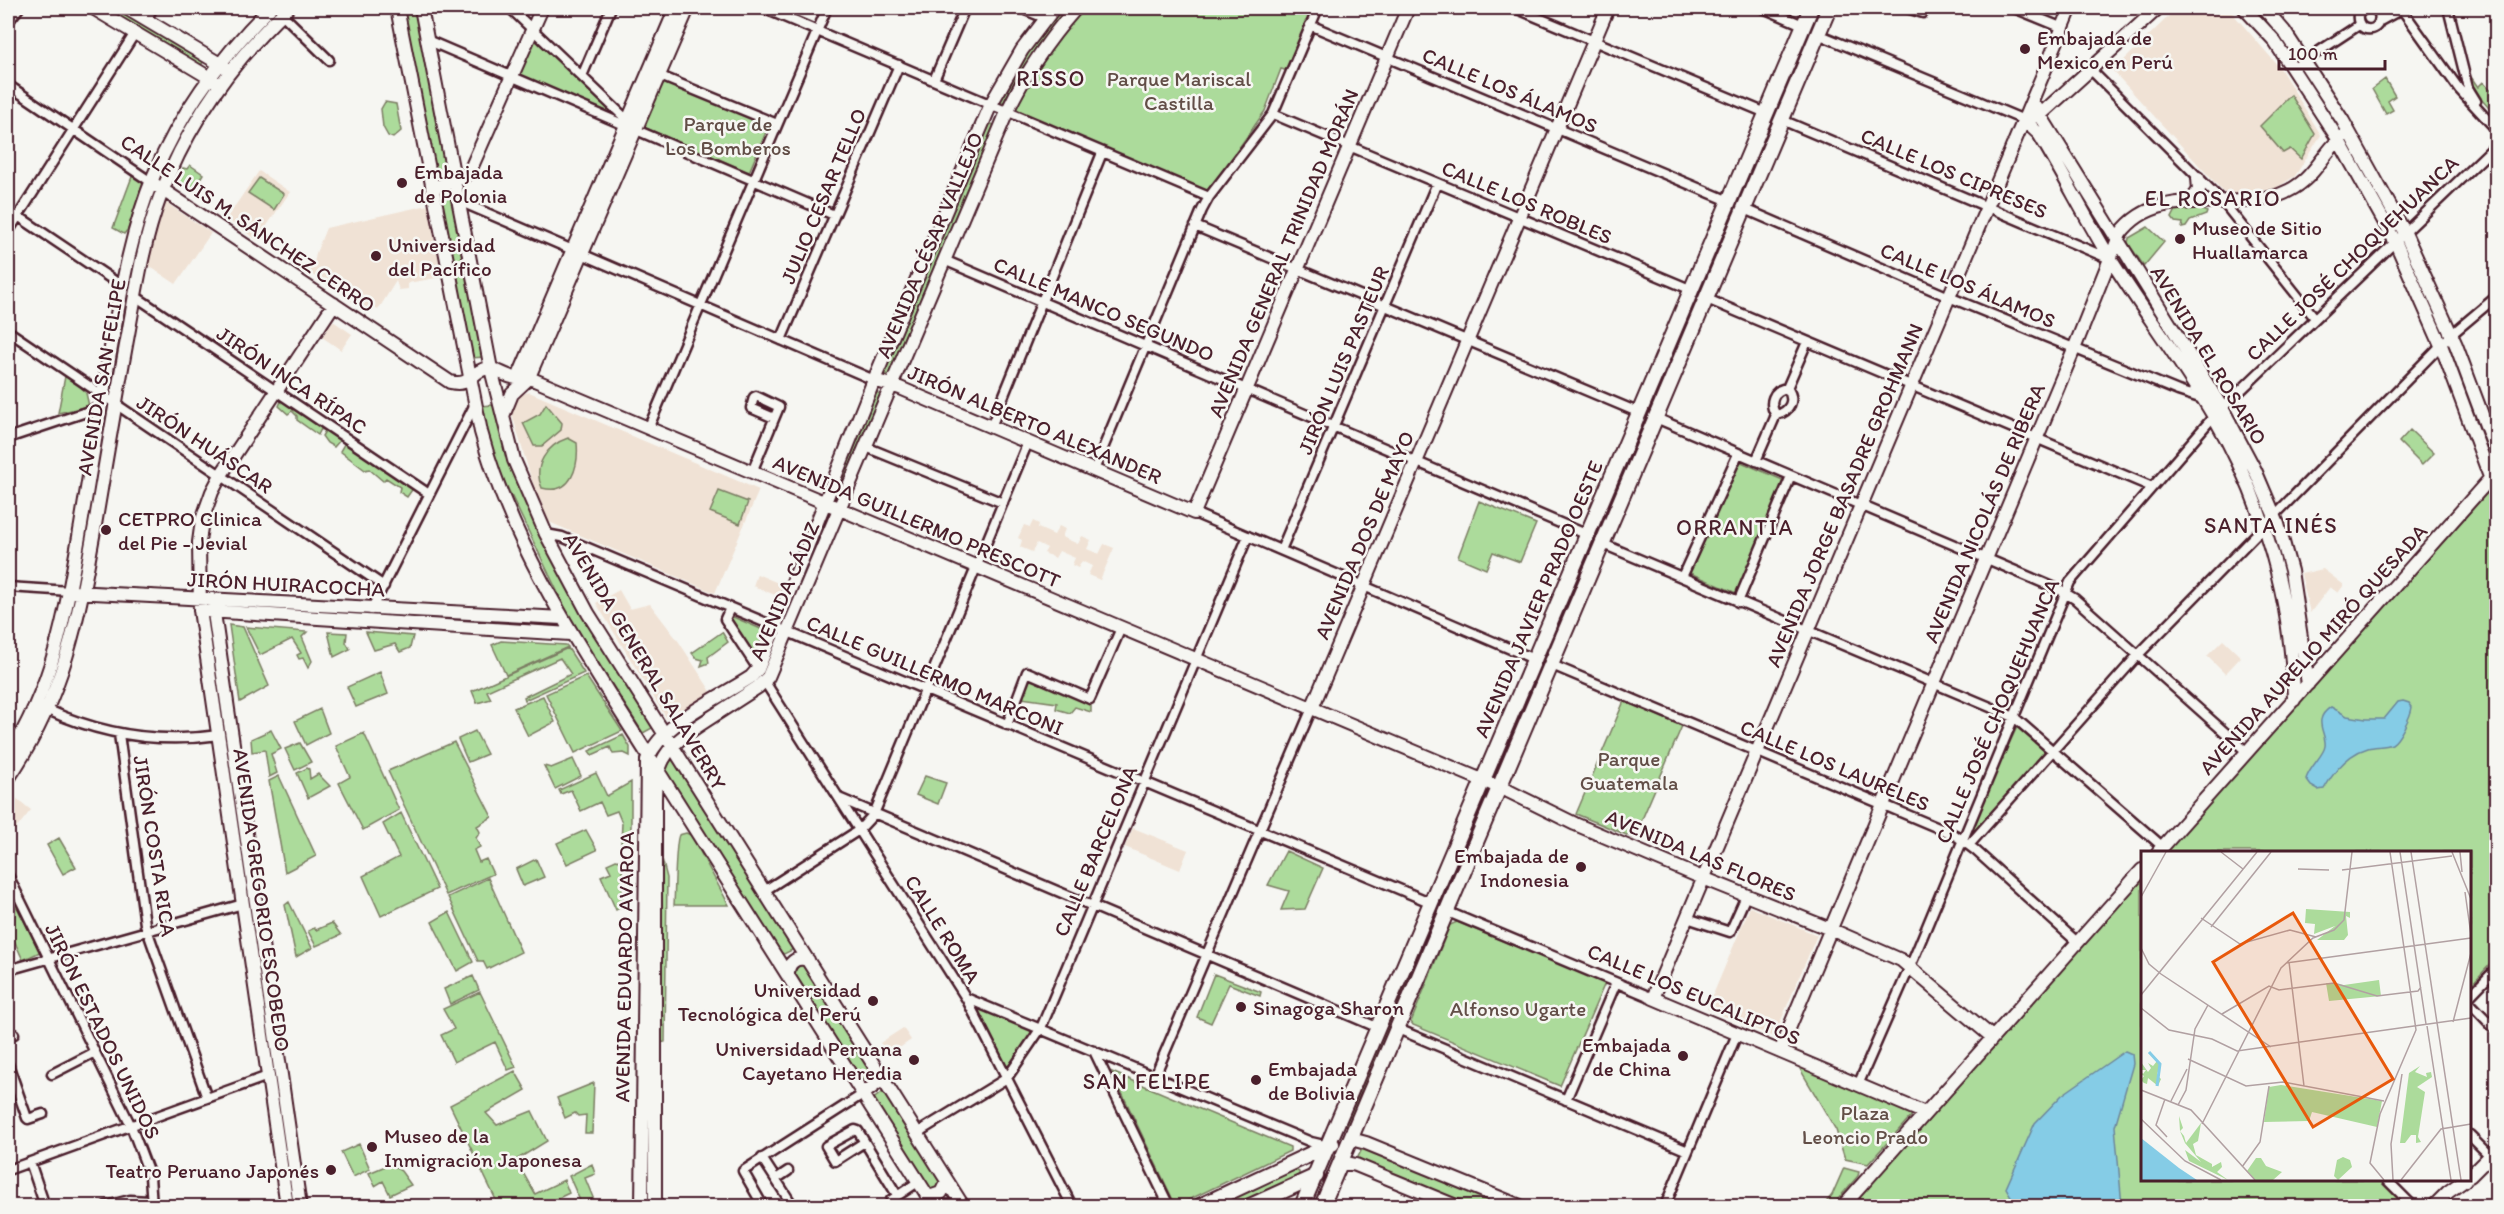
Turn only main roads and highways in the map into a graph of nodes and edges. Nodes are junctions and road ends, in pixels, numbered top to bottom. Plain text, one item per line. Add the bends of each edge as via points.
1 (1811, 8) edge
2 (1829, 8) edge
3 (1710, 246) junction
4 (1726, 253) junction
5 (1502, 739) junction
6 (1517, 747) junction
7 (1466, 822) junction
8 (1482, 829) junction
9 (1351, 1139) junction
10 (1328, 1146) junction
11 (1288, 1165) junction
12 (1340, 1165) junction
13 (1315, 1176) junction
14 (1297, 1185) junction
15 (1200, 1206) edge
16 (1250, 1206) edge
17 (1302, 1206) edge
18 (1322, 1206) edge

1 - 3 main road, AVENIDA JAVIER PRADO OESTE
2 - 4 main road, AVENIDA JAVIER PRADO OESTE
3 - 4 main road
3 - 5 main road, AVENIDA JAVIER PRADO OESTE
4 - 6 main road, AVENIDA JAVIER PRADO OESTE
5 - 6 main road via 1507,747
5 - 7 main road, AVENIDA JAVIER PRADO OESTE
6 - 8 main road, AVENIDA JAVIER PRADO OESTE
7 - 8 main road via 1476,820
7 - 10 main road, AVENIDA JAVIER PRADO OESTE
8 - 9 main road, AVENIDA JAVIER PRADO OESTE
9 - 10 main road
9 - 12 main road, AVENIDA JAVIER PRADO OESTE
10 - 11 main road
10 - 13 main road, AVENIDA JAVIER PRADO OESTE
11 - 14 main road via 1297,1166 1302,1172
11 - 15 main road
12 - 13 main road
12 - 18 main road, AVENIDA JAVIER PRADO OESTE
13 - 14 main road
13 - 17 main road, AVENIDA JAVIER PRADO OESTE
14 - 16 main road

